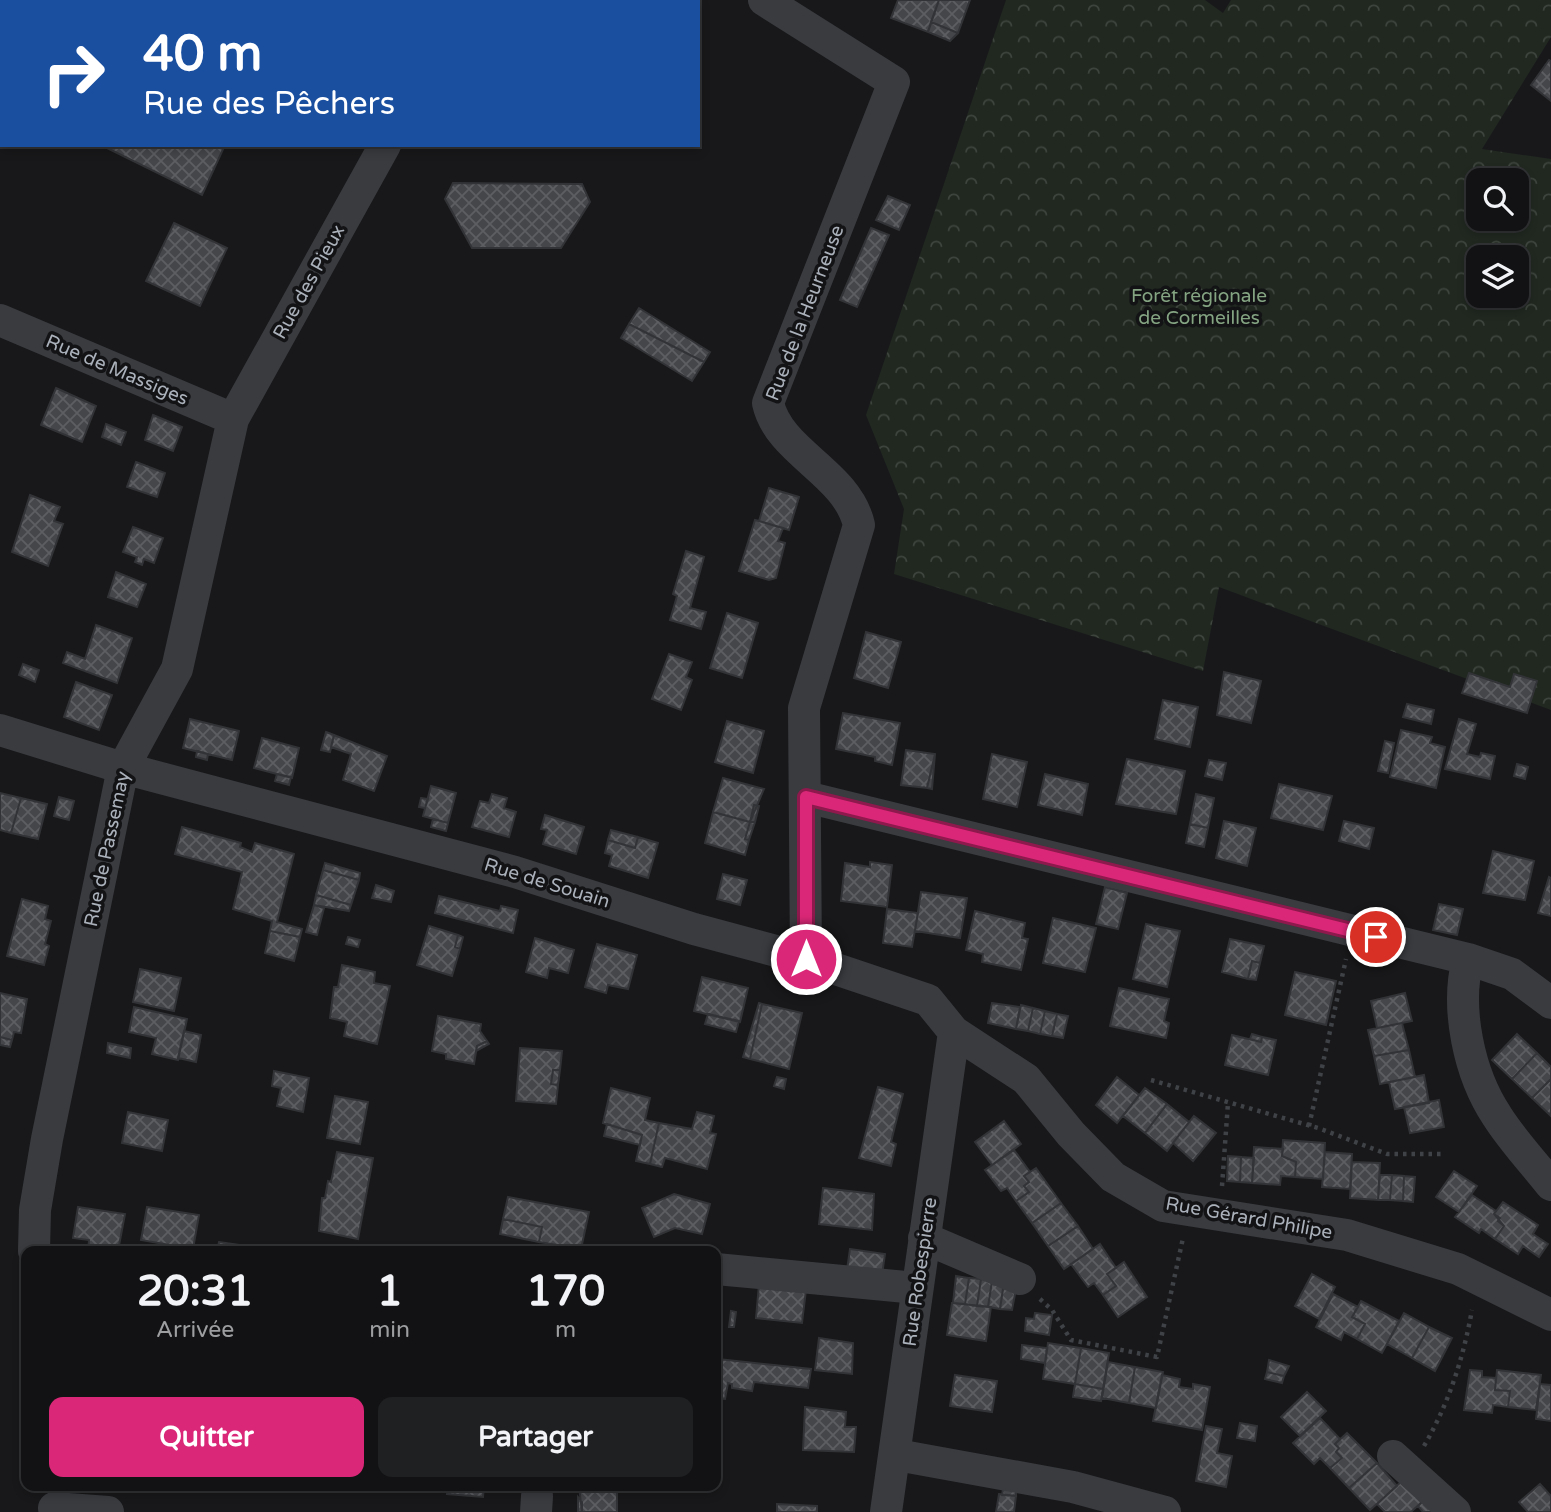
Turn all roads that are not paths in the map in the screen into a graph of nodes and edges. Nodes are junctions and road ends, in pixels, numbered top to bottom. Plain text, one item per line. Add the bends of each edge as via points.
1 (764, 0) edge
2 (384, 147) edge
3 (0, 320) edge
4 (233, 419) junction
5 (0, 730) edge
6 (123, 768) junction
7 (806, 797) junction
8 (806, 959) junction
9 (1468, 959) junction
10 (1551, 1003) edge
11 (954, 1032) junction
12 (1551, 1185) edge
13 (924, 1238) junction
14 (34, 1246) edge
15 (721, 1269) edge
16 (1020, 1279) road end
17 (917, 1288) junction
18 (1551, 1315) edge
19 (897, 1455) junction
20 (1401, 1464) road end
21 (53, 1502) edge
22 (108, 1512) edge
23 (887, 1512) edge
24 (1165, 1512) edge
25 (1455, 1512) edge

1 - 7 street, Rue de la Heurneuse via 894,82 768,403 780,428 846,494 859,525 804,708
2 - 4 street, Rue des Pieux
3 - 4 street, Rue de Massiges
4 - 6 street, Rue de Passemay via 177,669
5 - 6 street, Rue de Souain
6 - 8 street, Rue de Souain via 515,872
6 - 14 street, Rue de Passemay via 47,1139
7 - 8 street, Rue de la Heurneuse
7 - 9 street
8 - 11 street, Rue de Souain via 928,1000
9 - 10 street via 1512,974
9 - 12 street via 1461,984 1472,1064 1496,1115
11 - 13 street, Rue Robespierre
11 - 18 street, Rue Gérard Philipe via 1026,1079 1113,1177 1163,1206 1347,1234 1478,1278
13 - 16 street
13 - 17 street, Rue Robespierre
15 - 17 street
17 - 19 street, Rue Robespierre
19 - 23 street, Rue Robespierre
19 - 24 street via 1073,1487
20 - 25 street
21 - 22 street

